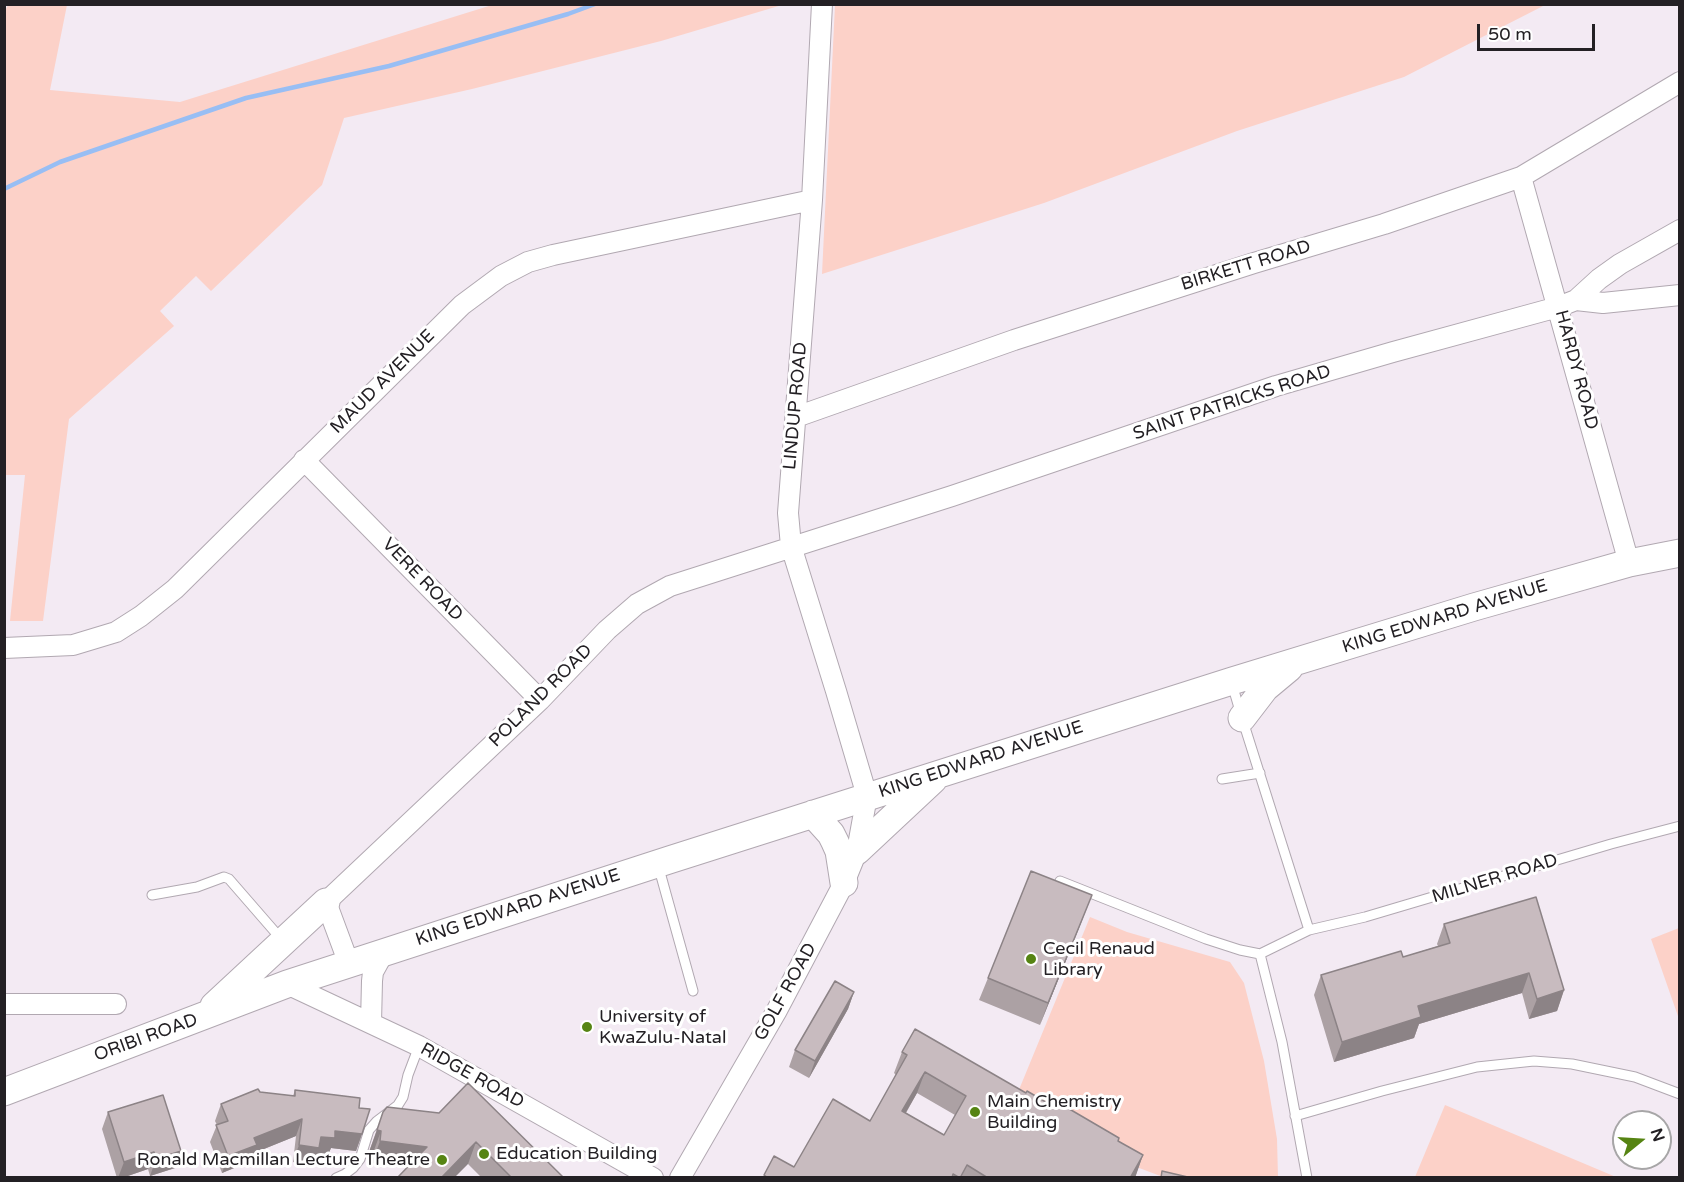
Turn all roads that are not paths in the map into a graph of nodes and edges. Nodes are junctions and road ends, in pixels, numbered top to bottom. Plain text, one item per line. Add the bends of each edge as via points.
1 (822, 4) edge
2 (1680, 82) edge
3 (1521, 177) junction
4 (812, 200) junction
5 (1680, 230) edge
6 (1680, 295) edge
7 (1567, 303) junction
8 (796, 417) junction
9 (304, 460) junction
10 (791, 546) junction
11 (1680, 553) edge
12 (1629, 563) junction
13 (4, 648) edge
14 (1302, 659) junction
15 (1232, 681) junction
16 (540, 700) junction
17 (1242, 718) junction
18 (944, 772) junction
19 (1260, 773) junction
20 (1222, 779) dead end
21 (867, 796) junction
22 (813, 814) junction
23 (1680, 826) edge
24 (857, 851) junction
25 (658, 863) junction
26 (1060, 881) edge
27 (844, 883) junction
28 (152, 895) dead end
29 (326, 902) junction
30 (1310, 930) junction
31 (284, 942) junction
32 (384, 952) junction
33 (1260, 954) junction
34 (348, 964) junction
35 (287, 984) junction
36 (693, 991) dead end
37 (4, 1004) edge
38 (116, 1004) dead end
39 (203, 1017) junction
40 (371, 1023) junction
41 (419, 1046) junction
42 (4, 1092) edge
43 (1680, 1094) edge
44 (1295, 1116) junction
45 (336, 1178) edge
46 (653, 1178) edge
47 (680, 1178) edge
48 (1307, 1178) edge

1 - 4 street, LINDUP ROAD
2 - 3 street, BIRKETT ROAD
3 - 7 street, HARDY ROAD
3 - 8 street, BIRKETT ROAD via 1014,340
4 - 8 street, LINDUP ROAD
4 - 9 street, MAUD AVENUE via 528,262 501,276 462,305
5 - 7 street via 1613,269
6 - 7 street, SAINT PATRICKS ROAD via 1610,303
7 - 10 street, SAINT PATRICKS ROAD via 1276,386
7 - 12 street, HARDY ROAD
8 - 10 street, LINDUP ROAD via 788,513
9 - 13 street, MAUD AVENUE via 175,589 116,632 73,645
9 - 16 street, VERE ROAD
10 - 16 street, POLAND ROAD via 670,586 637,604
10 - 21 street, LINDUP ROAD
11 - 12 street, KING EDWARD AVENUE
12 - 14 street, KING EDWARD AVENUE
14 - 15 street, KING EDWARD AVENUE
14 - 17 street via 1272,681
15 - 17 lane
15 - 18 street, KING EDWARD AVENUE
16 - 29 street, POLAND ROAD
17 - 19 lane
18 - 21 street, KING EDWARD AVENUE
18 - 24 street
19 - 20 lane
19 - 30 lane
21 - 22 street, KING EDWARD AVENUE
21 - 24 street, GOLF ROAD
22 - 25 street, KING EDWARD AVENUE
22 - 27 street via 835,842
23 - 30 lane, MILNER ROAD
24 - 27 street, GOLF ROAD
25 - 32 street, KING EDWARD AVENUE
25 - 36 lane
26 - 33 lane via 1206,939
27 - 47 street, GOLF ROAD via 776,1012
28 - 31 lane via 197,887 224,877
29 - 31 street
29 - 34 street
30 - 33 lane, MILNER ROAD
31 - 39 street
32 - 34 street, KING EDWARD AVENUE
32 - 40 street via 372,981
33 - 44 lane
34 - 35 street, KING EDWARD AVENUE
35 - 39 street, ORIBI ROAD
35 - 40 street, RIDGE ROAD
37 - 38 street
39 - 42 street, ORIBI ROAD
40 - 41 street, RIDGE ROAD
41 - 45 lane via 398,1105 369,1130 353,1168
41 - 46 street, RIDGE ROAD
43 - 44 lane via 1635,1077 1534,1061 1477,1067
44 - 48 lane

